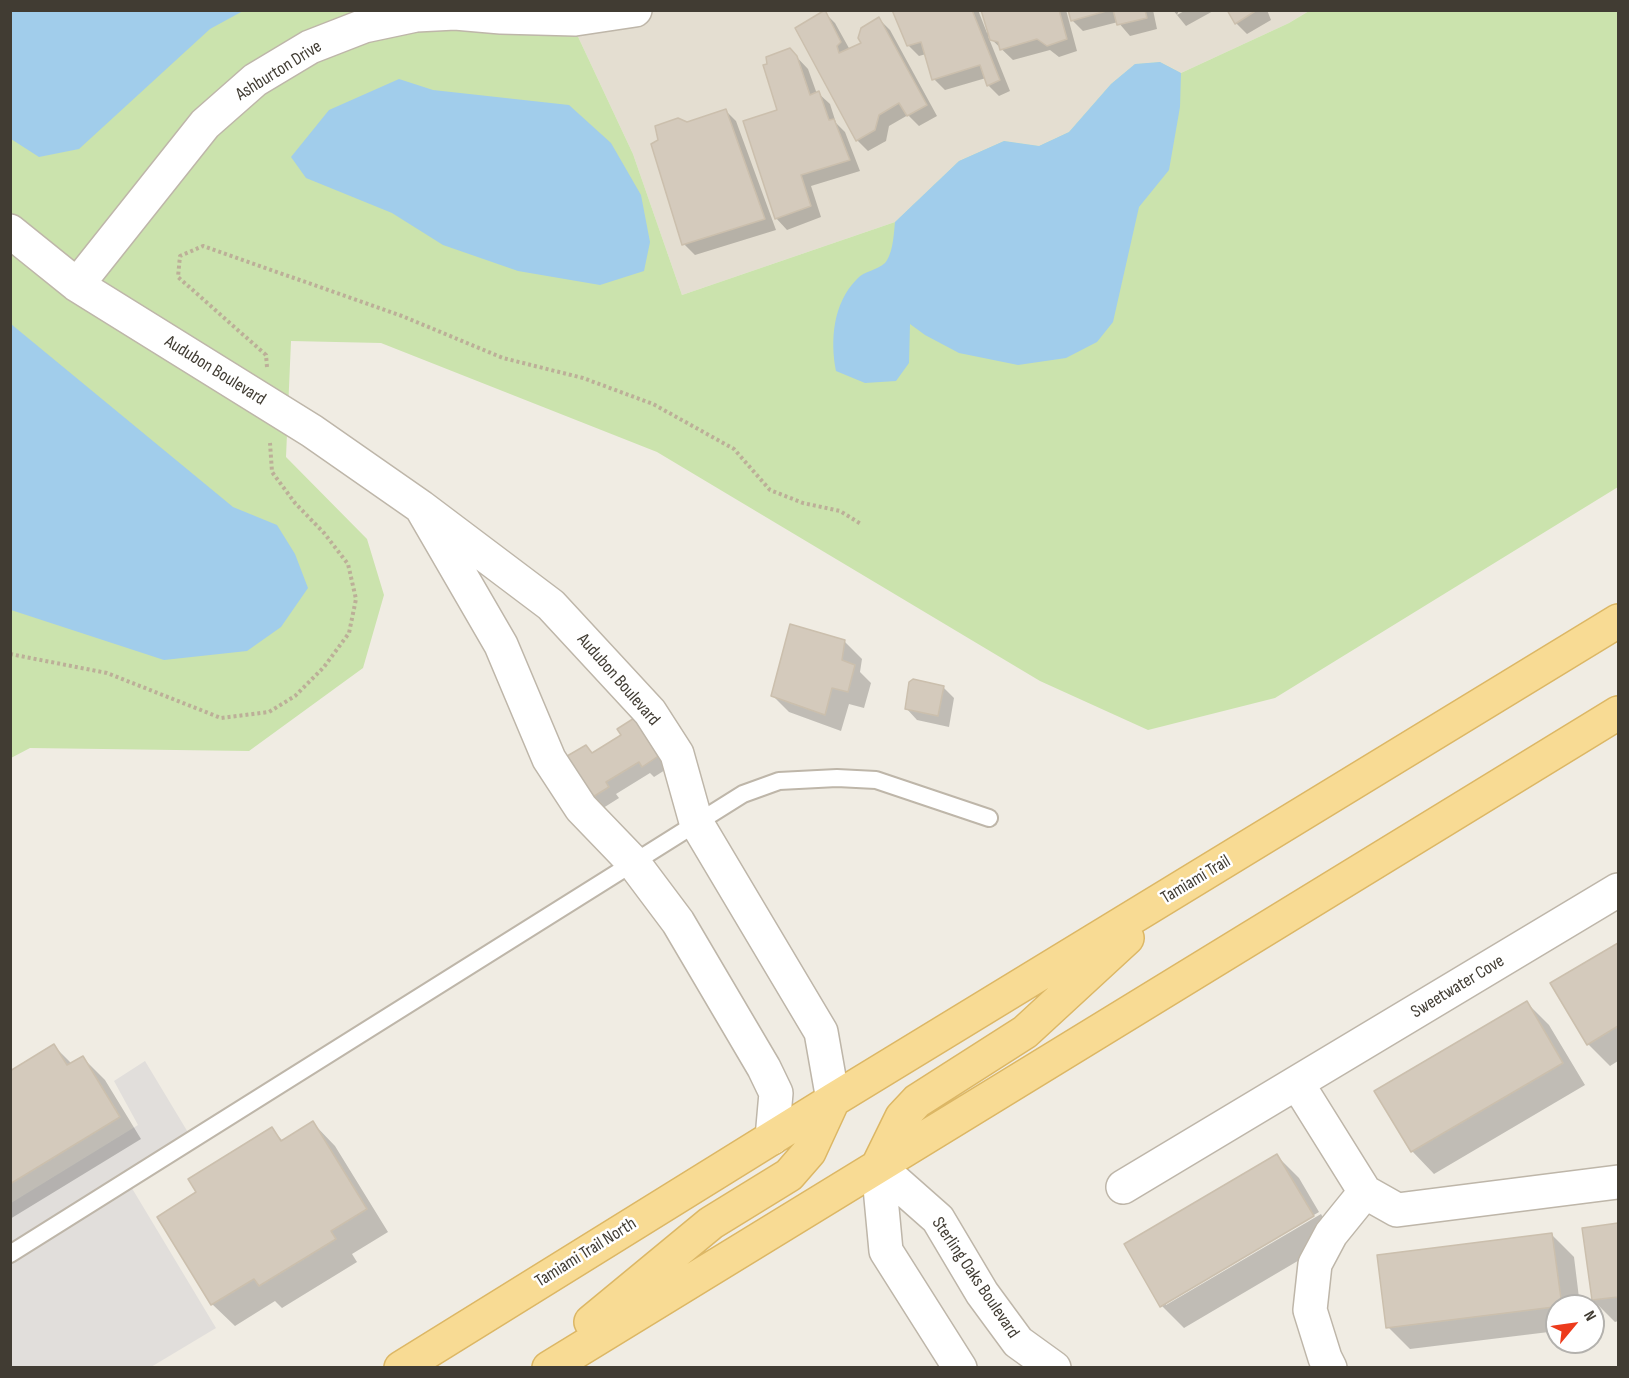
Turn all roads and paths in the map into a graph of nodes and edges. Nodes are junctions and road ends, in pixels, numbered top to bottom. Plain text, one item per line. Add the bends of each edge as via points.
1 (635, 10) edge
2 (10, 231) edge
3 (77, 285) junction
4 (421, 507) junction
5 (1618, 621) edge
6 (1618, 713) edge
7 (989, 818) dead end
8 (696, 822) junction
9 (633, 862) junction
10 (1182, 888) junction
11 (1618, 890) edge
12 (1297, 1083) junction
13 (834, 1100) junction
14 (772, 1138) junction
15 (878, 1166) junction
16 (1618, 1182) edge
17 (1123, 1187) dead end
18 (1365, 1192) junction
19 (10, 1254) edge
20 (401, 1368) edge
21 (536, 1368) edge
22 (549, 1368) edge
23 (960, 1368) edge
24 (1054, 1368) edge
25 (1330, 1368) edge

1 - 3 street, Ashburton Drive via 574,19 416,15 364,26 310,47 255,80 205,124
2 - 3 street, Audubon Boulevard
3 - 4 street, Audubon Boulevard via 312,431
4 - 8 street, Audubon Boulevard via 551,605 650,712 676,754
4 - 9 street, Audubon Boulevard via 501,645 549,759 581,808
5 - 10 main road, Tamiami Trail
6 - 15 main road
7 - 8 lane via 876,780 837,778 779,781 742,794
8 - 9 lane
8 - 13 street, Audubon Boulevard via 821,1032
9 - 14 street, Audubon Boulevard via 678,922 764,1068 776,1093
9 - 19 lane
10 - 13 main road, Tamiami Trail
10 - 15 main road via 1025,1032 916,1101 902,1117
11 - 12 street, Sweetwater Cove
12 - 17 street, Sweetwater Cove
12 - 18 street
13 - 14 main road, Tamiami Trail
13 - 21 main road via 809,1152 789,1175 711,1223
14 - 20 main road, Tamiami Trail North
15 - 22 main road
15 - 23 street via 886,1251
15 - 24 street, Sterling Oaks Boulevard via 938,1219 982,1293 1018,1342
16 - 18 street via 1397,1210
18 - 25 street via 1331,1234 1315,1264 1310,1310

